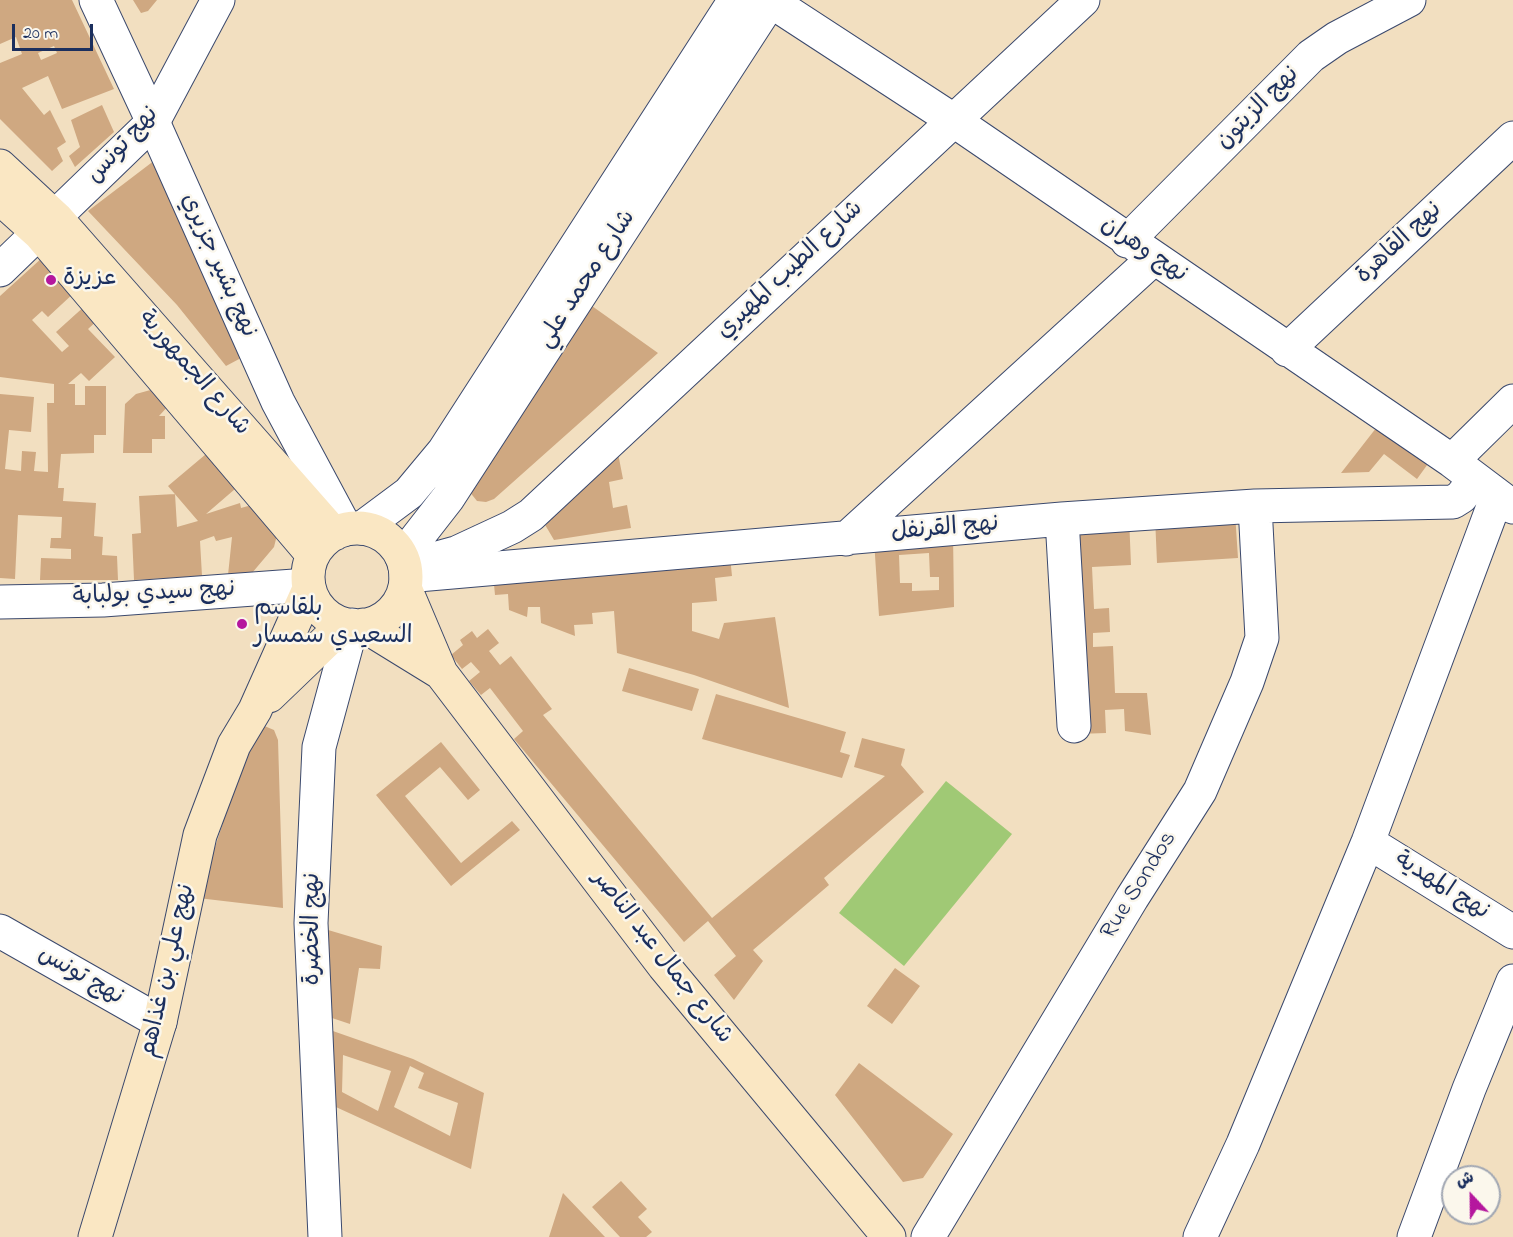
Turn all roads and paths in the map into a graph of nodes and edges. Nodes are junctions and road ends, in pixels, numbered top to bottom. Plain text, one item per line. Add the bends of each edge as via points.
1 (96, 0) edge
2 (218, 0) edge
3 (735, 0) edge
4 (770, 0) edge
5 (1083, 0) edge
6 (1409, 0) edge
7 (953, 120) junction
8 (153, 122) junction
9 (1513, 138) edge
10 (0, 166) edge
11 (0, 198) edge
12 (48, 226) junction
13 (1140, 250) junction
14 (0, 270) edge
15 (1287, 350) junction
16 (1513, 401) edge
17 (1484, 486) edge
18 (1255, 506) junction
19 (1062, 519) junction
20 (846, 539) junction
21 (329, 553) junction
22 (404, 572) junction
23 (0, 602) edge
24 (353, 625) junction
25 (441, 673) junction
26 (255, 710) junction
27 (1074, 726) dead end
28 (1368, 842) junction
29 (0, 932) edge
30 (1513, 932) edge
31 (1513, 981) edge
32 (160, 1022) junction
33 (94, 1237) edge
34 (325, 1237) edge
35 (889, 1237) edge
36 (928, 1237) edge
37 (1200, 1237) edge
38 (1414, 1237) edge

1 - 8 street, نهج بشير جزيري
2 - 8 street, نهج تونس
3 - 21 street, شارع محمد علي via 444,451 409,493
4 - 7 street, نهج وهران
4 - 22 street, شارع محمد علي
5 - 7 street, شارع الطيب المهيري
6 - 13 street, نهج الزيتون via 1336,38 1311,56
7 - 13 street, نهج وهران
7 - 22 street, شارع الطيب المهيري via 531,515 494,536
8 - 12 street, نهج تونس
8 - 21 street, نهج بشير جزيري via 278,402
9 - 15 street, نهج القاهرة
10 - 12 main road, شارع الجمهورية
11 - 12 main road, شارع الجمهورية
12 - 14 street, نهج تونس
12 - 21 main road, شارع الجمهورية
13 - 15 street, نهج وهران
13 - 20 street, نهج الزيتون
15 - 17 street, نهج وهران
16 - 17 street, نهج القرنفل
17 - 18 street, نهج القرنفل via 1453,502
17 - 28 street
18 - 19 street, نهج القرنفل
18 - 36 street, Rue Sondos via 1262,638 1200,791
19 - 20 street, نهج القرنفل
19 - 27 street
20 - 22 street, نهج القرنفل
21 - 22 main road via 378,532 392,542
21 - 23 street, نهج سيدي بولبابة via 103,600
21 - 24 main road via 317,604 328,616
21 - 26 main road, نهج علي بن غذاهم
22 - 24 main road via 399,602 390,613
22 - 25 main road, شارع جمال عبد الناصر
24 - 25 main road, شارع جمال عبد الناصر
24 - 26 main road, نهج علي بن غذاهم
24 - 34 street, نهج الخضرة via 319,747 311,923
25 - 35 main road, شارع جمال عبد الناصر via 664,966
26 - 32 main road, نهج علي بن غذاهم via 234,745 200,835
28 - 30 street, نهج المهدية
28 - 37 street via 1243,1144
29 - 32 street, نهج تونس
31 - 38 street
32 - 33 main road, نهج علي بن غذاهم

